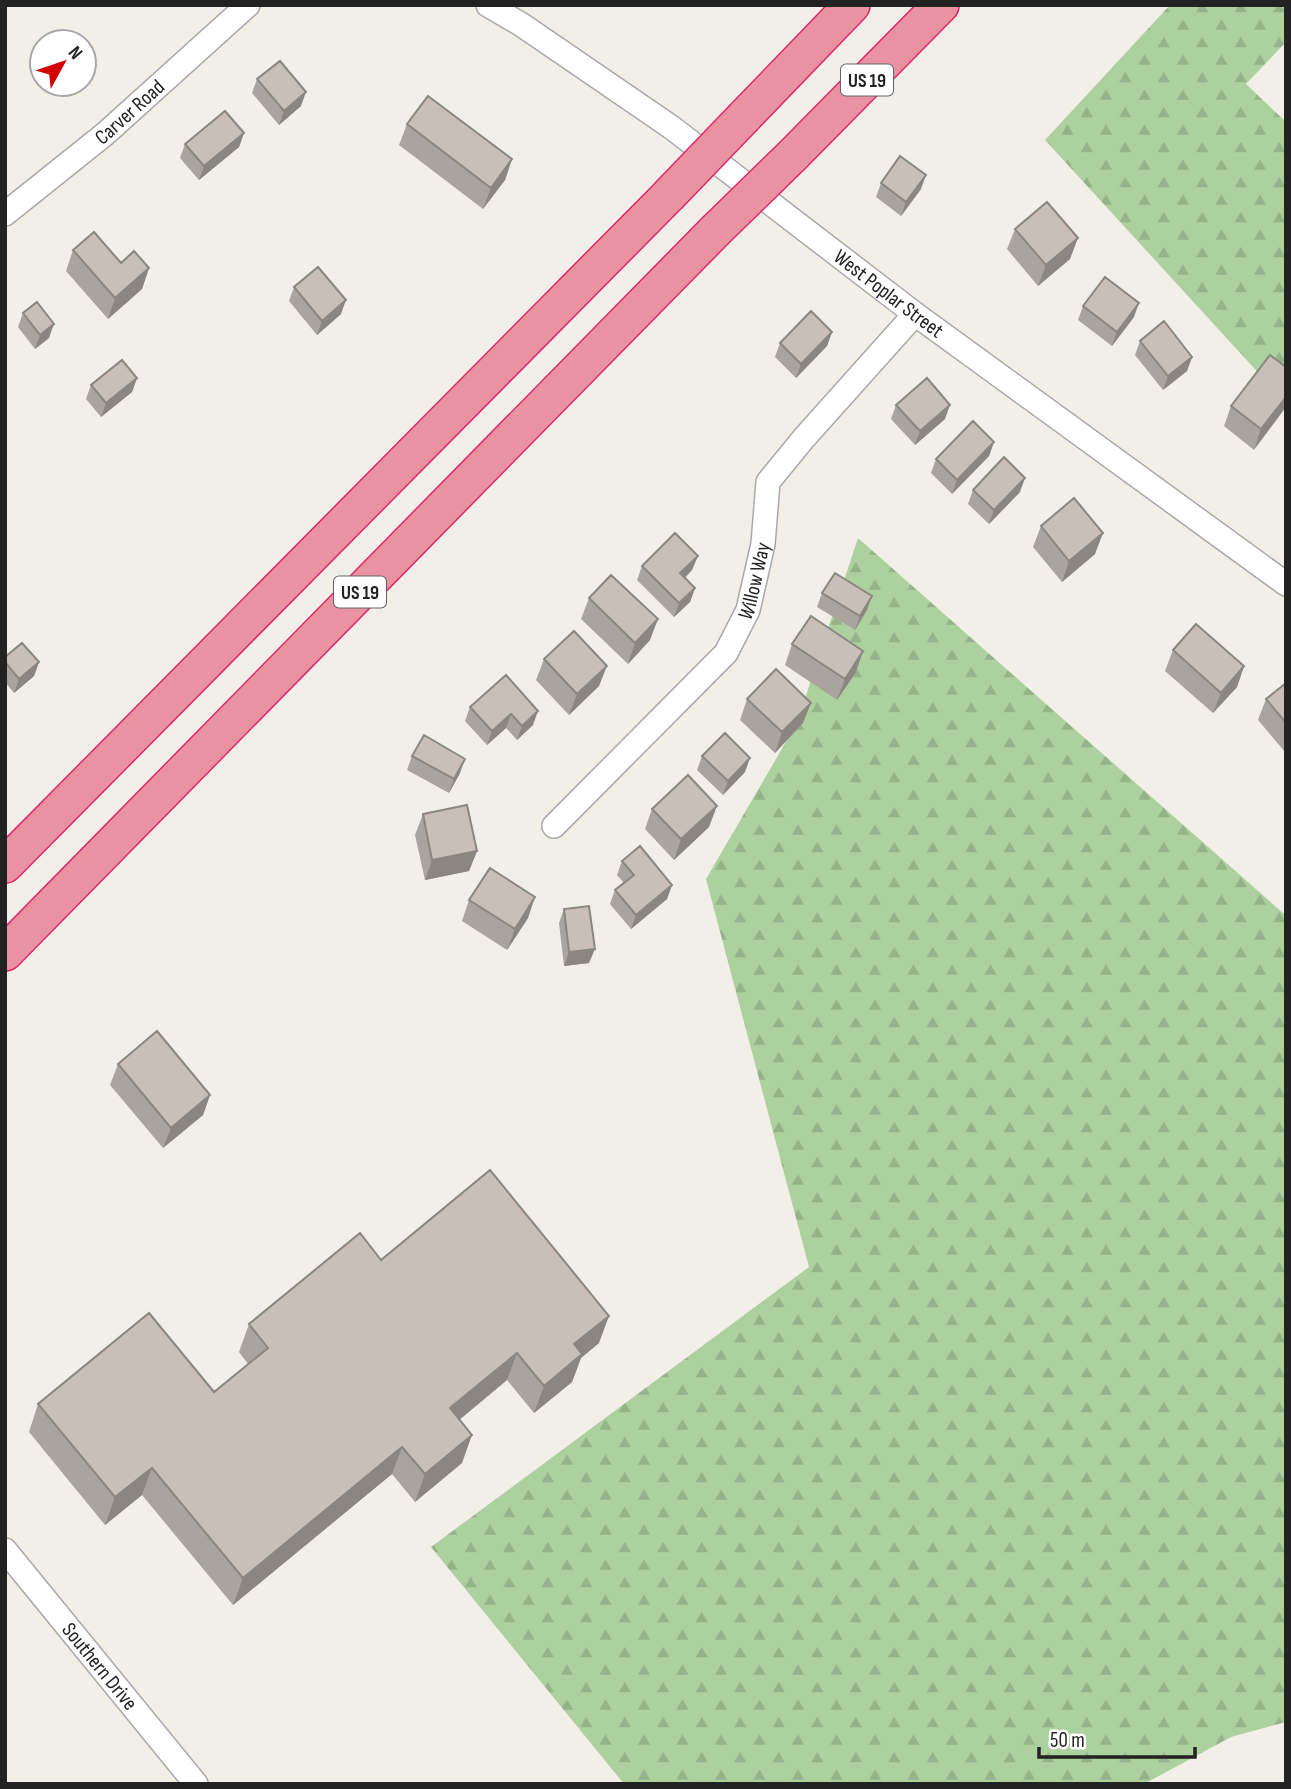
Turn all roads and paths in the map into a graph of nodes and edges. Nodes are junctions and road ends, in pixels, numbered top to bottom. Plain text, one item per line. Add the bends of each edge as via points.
1 (248, 5) edge
2 (488, 5) edge
3 (852, 5) edge
4 (941, 5) edge
5 (5, 214) edge
6 (915, 314) junction
7 (1286, 584) edge
8 (554, 826) dead end
9 (5, 865) edge
10 (5, 953) edge
11 (5, 1550) edge
12 (195, 1784) edge

1 - 5 street, Carver Road via 105,134
2 - 6 street, West Poplar Street via 671,127
3 - 9 highway, US 19, bridge
4 - 10 highway, US 19, bridge
6 - 7 street, West Poplar Street
6 - 8 street, Willow Way via 768,482 763,544 748,610 726,653
11 - 12 street, Southern Drive

